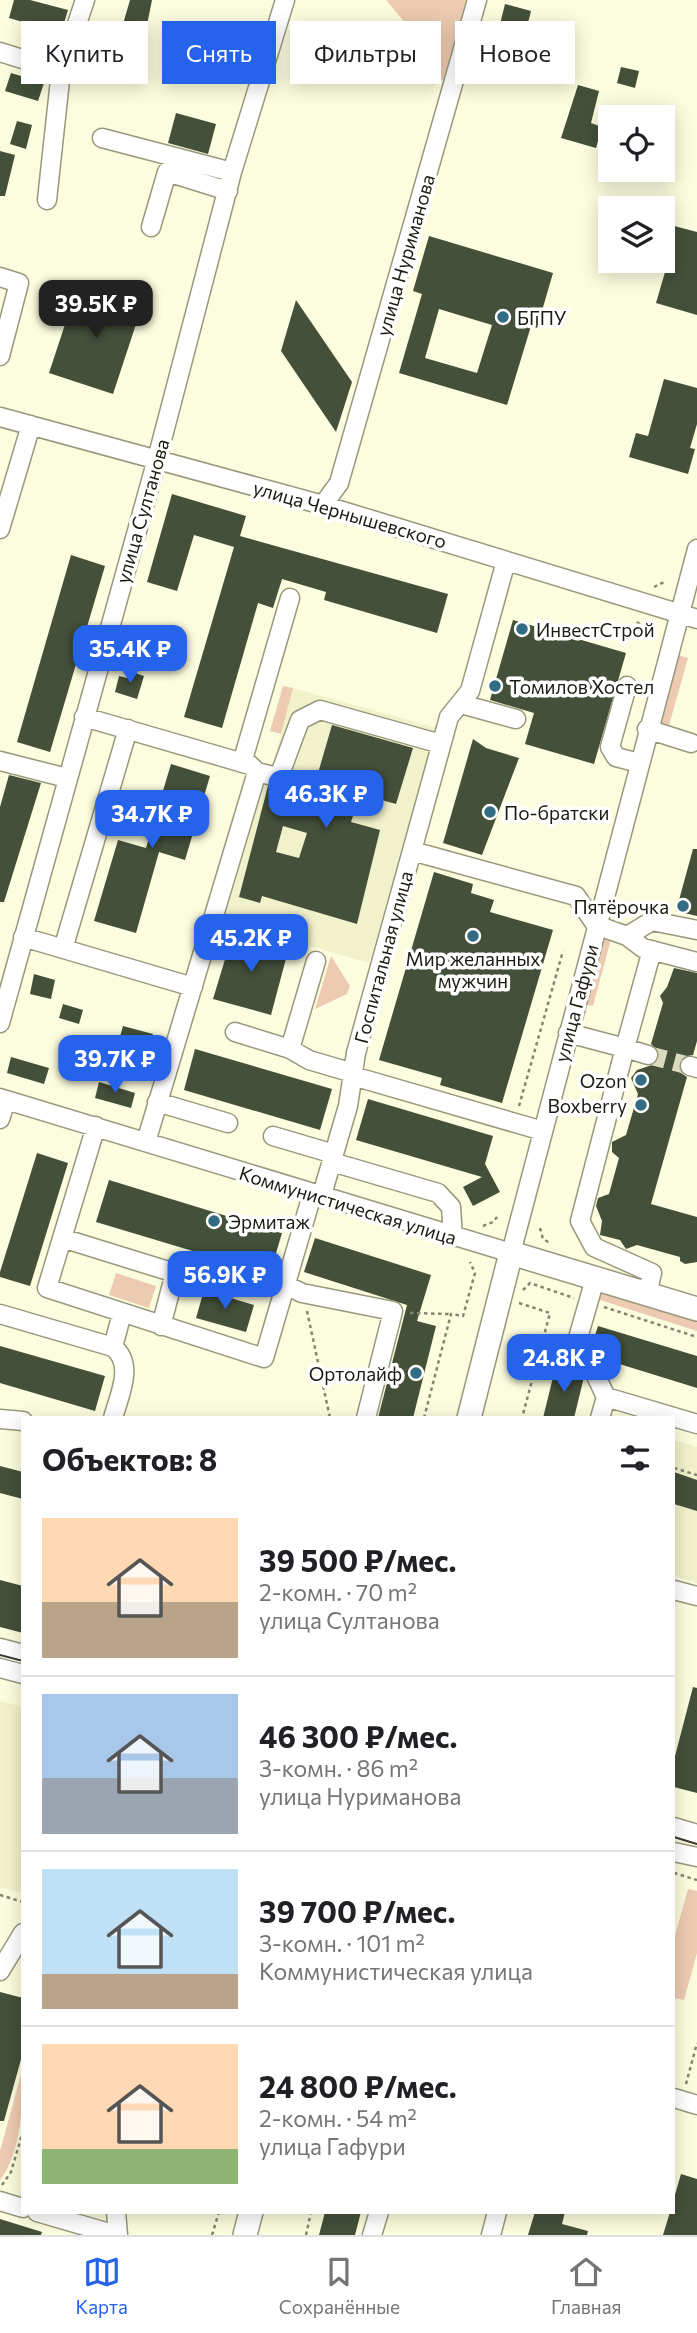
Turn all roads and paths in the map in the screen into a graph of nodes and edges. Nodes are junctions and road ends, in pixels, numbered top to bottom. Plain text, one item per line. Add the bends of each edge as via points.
1 (85, 0) edge
2 (285, 0) edge
3 (477, 0) edge
4 (78, 21) edge
5 (0, 52) edge
6 (21, 59) edge
7 (60, 84) edge
8 (102, 138) dead end
9 (232, 173) junction
10 (228, 191) junction
11 (47, 200) dead end
12 (151, 227) dead end
13 (0, 277) edge
14 (0, 356) edge
15 (0, 417) edge
16 (31, 425) junction
17 (157, 459) junction
18 (323, 505) junction
19 (0, 529) edge
20 (697, 549) edge
21 (506, 561) junction
22 (666, 582) dead end
23 (647, 586) dead end
24 (290, 598) dead end
25 (678, 613) junction
26 (697, 620) edge
27 (637, 622) dead end
28 (651, 637) dead end
29 (627, 686) dead end
30 (461, 704) junction
31 (84, 717) junction
32 (516, 719) dead end
33 (128, 729) junction
34 (647, 729) junction
35 (691, 743) dead end
36 (442, 744) junction
37 (0, 761) edge
38 (639, 763) junction
39 (252, 768) junction
40 (67, 778) junction
41 (412, 851) junction
42 (212, 922) junction
43 (596, 925) junction
44 (697, 930) edge
45 (627, 936) junction
46 (23, 937) junction
47 (64, 949) junction
48 (652, 950) junction
49 (563, 951) dead end
50 (316, 961) joint
51 (697, 962) edge
52 (193, 987) junction
53 (0, 1023) edge
54 (235, 1032) dead end
55 (568, 1033) junction
56 (625, 1048) junction
57 (290, 1049) junction
58 (649, 1055) tunnel mouth
59 (353, 1075) junction
60 (3, 1099) edge
61 (157, 1102) junction
62 (0, 1119) edge
63 (228, 1123) dead end
64 (514, 1124) junction
65 (96, 1126) junction
66 (543, 1131) junction
67 (273, 1136) dead end
68 (146, 1142) junction
69 (333, 1158) junction
70 (317, 1196) junction
71 (496, 1217) dead end
72 (480, 1226) dead end
73 (540, 1228) dead end
74 (453, 1237) junction
75 (62, 1238) junction
76 (547, 1242) dead end
77 (511, 1254) junction
78 (470, 1262) dead end
79 (175, 1273) junction
80 (595, 1279) junction
81 (294, 1289) junction
82 (647, 1294) junction
83 (588, 1302) junction
84 (697, 1309) edge
85 (393, 1311) junction
86 (122, 1313) junction
87 (0, 1314) edge
88 (451, 1314) junction
89 (161, 1326) junction
90 (697, 1337) edge
91 (113, 1347) junction
92 (606, 1397) junction
93 (113, 1416) edge
94 (329, 1416) edge
95 (367, 1416) edge
96 (425, 1416) edge
97 (470, 1416) edge
98 (523, 1416) edge
99 (601, 1416) edge
100 (670, 1416) edge
101 (675, 1417) edge
102 (0, 1419) edge
103 (21, 1421) edge
104 (697, 1424) edge
105 (675, 1468) edge
106 (697, 1475) edge
107 (675, 1590) edge
108 (697, 1596) edge
109 (0, 1648) edge
110 (21, 1653) edge
111 (0, 1668) edge
112 (21, 1673) edge
113 (675, 1827) edge
114 (697, 1833) edge
115 (675, 1852) edge
116 (697, 1857) edge
117 (675, 1873) edge
118 (697, 1880) edge
119 (0, 1895) edge
120 (21, 1901) edge
121 (21, 1936) edge
122 (0, 1971) edge
123 (697, 2043) edge
124 (684, 2102) edge
125 (21, 2138) edge
126 (0, 2188) edge
127 (0, 2201) edge
128 (21, 2207) edge
129 (44, 2214) edge
130 (116, 2214) edge
131 (218, 2214) edge
132 (250, 2214) edge
133 (311, 2214) edge
134 (378, 2214) edge
135 (496, 2214) edge
136 (117, 2235) edge
137 (212, 2235) edge
138 (245, 2235) edge
139 (306, 2235) edge
140 (372, 2235) edge
141 (491, 2235) edge

1 - 4 street
2 - 9 street, улица Султанова
3 - 18 street, улица Нуриманова via 339,482
5 - 6 street
7 - 11 street
8 - 9 street
9 - 10 street, улица Султанова
10 - 12 street via 167,172
10 - 17 street, улица Султанова
13 - 14 street via 19,283
15 - 16 street, улица Чернышевского
16 - 17 street, улица Чернышевского
16 - 19 street
17 - 18 street, улица Чернышевского
17 - 31 street, улица Султанова
18 - 21 street, улица Чернышевского
20 - 25 street, улица Гафури
21 - 25 street, улица Чернышевского
21 - 30 street, Госпитальная улица via 470,691
22 - 23 path
24 - 39 street
25 - 26 street, улица Чернышевского
25 - 34 street, улица Гафури
27 - 28 path
29 - 38 street via 610,747 616,757
30 - 32 street
30 - 36 street, Госпитальная улица via 449,717
31 - 33 street
31 - 40 street, улица Султанова
33 - 39 street
33 - 47 street
34 - 35 street
34 - 38 street, улица Гафури
36 - 39 street via 320,710 300,720 280,774
36 - 41 street, Госпитальная улица
37 - 40 street
38 - 43 street, улица Гафури
39 - 42 street
40 - 46 street, улица Султанова
41 - 43 street via 576,896
41 - 59 street, Госпитальная улица
42 - 50 path via 314,952
42 - 52 street
43 - 45 street
43 - 55 street, улица Гафури
44 - 45 street via 652,921
45 - 48 street
46 - 47 street
46 - 53 street, улица Султанова
47 - 52 street
48 - 51 street
48 - 56 street
49 - 64 path
50 - 57 street
52 - 61 street
54 - 57 street
55 - 56 street
55 - 66 street, улица Гафури
56 - 58 street
56 - 82 street via 580,1221 594,1247 652,1273
57 - 59 street
59 - 64 street
59 - 69 street, Госпитальная улица
60 - 62 street
60 - 65 street, Коммунистическая улица
61 - 63 street
61 - 68 street
64 - 66 street
65 - 68 street, Коммунистическая улица
65 - 75 street
66 - 77 street, улица Гафури
67 - 69 street
68 - 70 street, Коммунистическая улица
69 - 70 street, Госпитальная улица
69 - 74 street via 438,1193 451,1208
70 - 74 street, Коммунистическая улица
70 - 81 street, Госпитальная улица
71 - 72 path
73 - 76 path
74 - 77 street, Коммунистическая улица
75 - 79 street
75 - 86 street via 47,1288
77 - 80 main road, Коммунистическая улица
77 - 97 main road, улица Гафури
78 - 88 path via 475,1273 463,1316
79 - 81 street via 196,1264
79 - 89 street
80 - 82 main road, Коммунистическая улица
80 - 83 street
81 - 85 street
81 - 89 street, Госпитальная улица via 264,1358
81 - 94 path
82 - 84 main road, Коммунистическая улица
83 - 90 path
83 - 92 street via 578,1338
83 - 98 path via 530,1283 524,1287 519,1304 550,1313
85 - 88 path
85 - 95 street
86 - 89 street
86 - 91 street
87 - 91 street
88 - 96 path
91 - 93 street via 124,1369
92 - 99 street
92 - 100 street
101 - 104 street
102 - 103 street
105 - 106 path
107 - 108 street
109 - 110 street
111 - 112 street
113 - 114 street
115 - 116 street
117 - 118 path
119 - 120 path
121 - 122 street
123 - 124 path
125 - 126 path via 11,2172
127 - 128 street
129 - 136 street
130 - 136 street
131 - 137 path
132 - 138 main road
133 - 139 path
134 - 140 street
135 - 141 street

